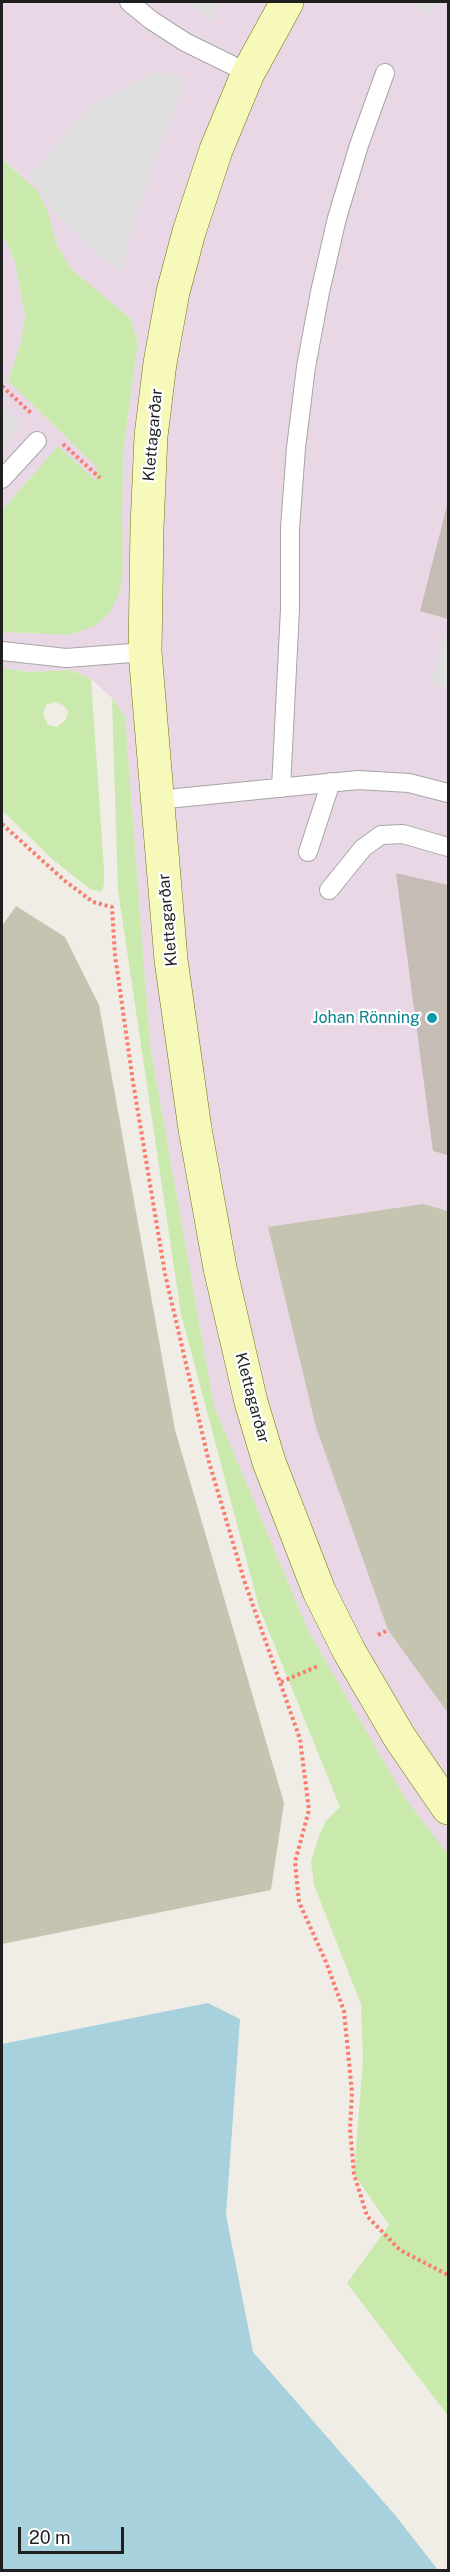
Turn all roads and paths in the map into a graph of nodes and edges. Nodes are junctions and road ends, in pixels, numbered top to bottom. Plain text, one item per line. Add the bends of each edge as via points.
1 (129, 2) edge
2 (287, 2) edge
3 (248, 73) junction
4 (385, 73) dead end
5 (37, 441) dead end
6 (2, 479) edge
7 (2, 651) edge
8 (145, 652) junction
9 (331, 782) junction
10 (281, 788) junction
11 (448, 793) edge
12 (157, 800) junction
13 (2, 824) edge
14 (448, 847) edge
15 (308, 852) dead end
16 (329, 890) dead end
17 (327, 1663) dead end
18 (281, 1682) junction
19 (448, 1808) edge
20 (448, 2275) edge

1 - 3 lane via 185,42
2 - 3 main road, Klettagarðar
3 - 8 main road, Klettagarðar via 216,150 189,232 160,363 150,470
4 - 10 lane via 337,218 306,367 290,528
5 - 6 lane
7 - 8 lane via 66,658
8 - 12 main road, Klettagarðar
9 - 10 lane
9 - 11 lane via 409,783
9 - 15 lane
10 - 12 lane
12 - 19 main road, Klettagarðar via 171,960 195,1129 220,1268 251,1402 269,1462 319,1591 400,1738
13 - 18 path via 64,881 93,902 112,907 133,1082 165,1274 209,1462 244,1580
14 - 16 lane via 403,834 381,835 363,848
17 - 18 path
18 - 20 path via 300,1739 309,1810 295,1862 298,1902 344,2011 354,2174 367,2216 400,2250

